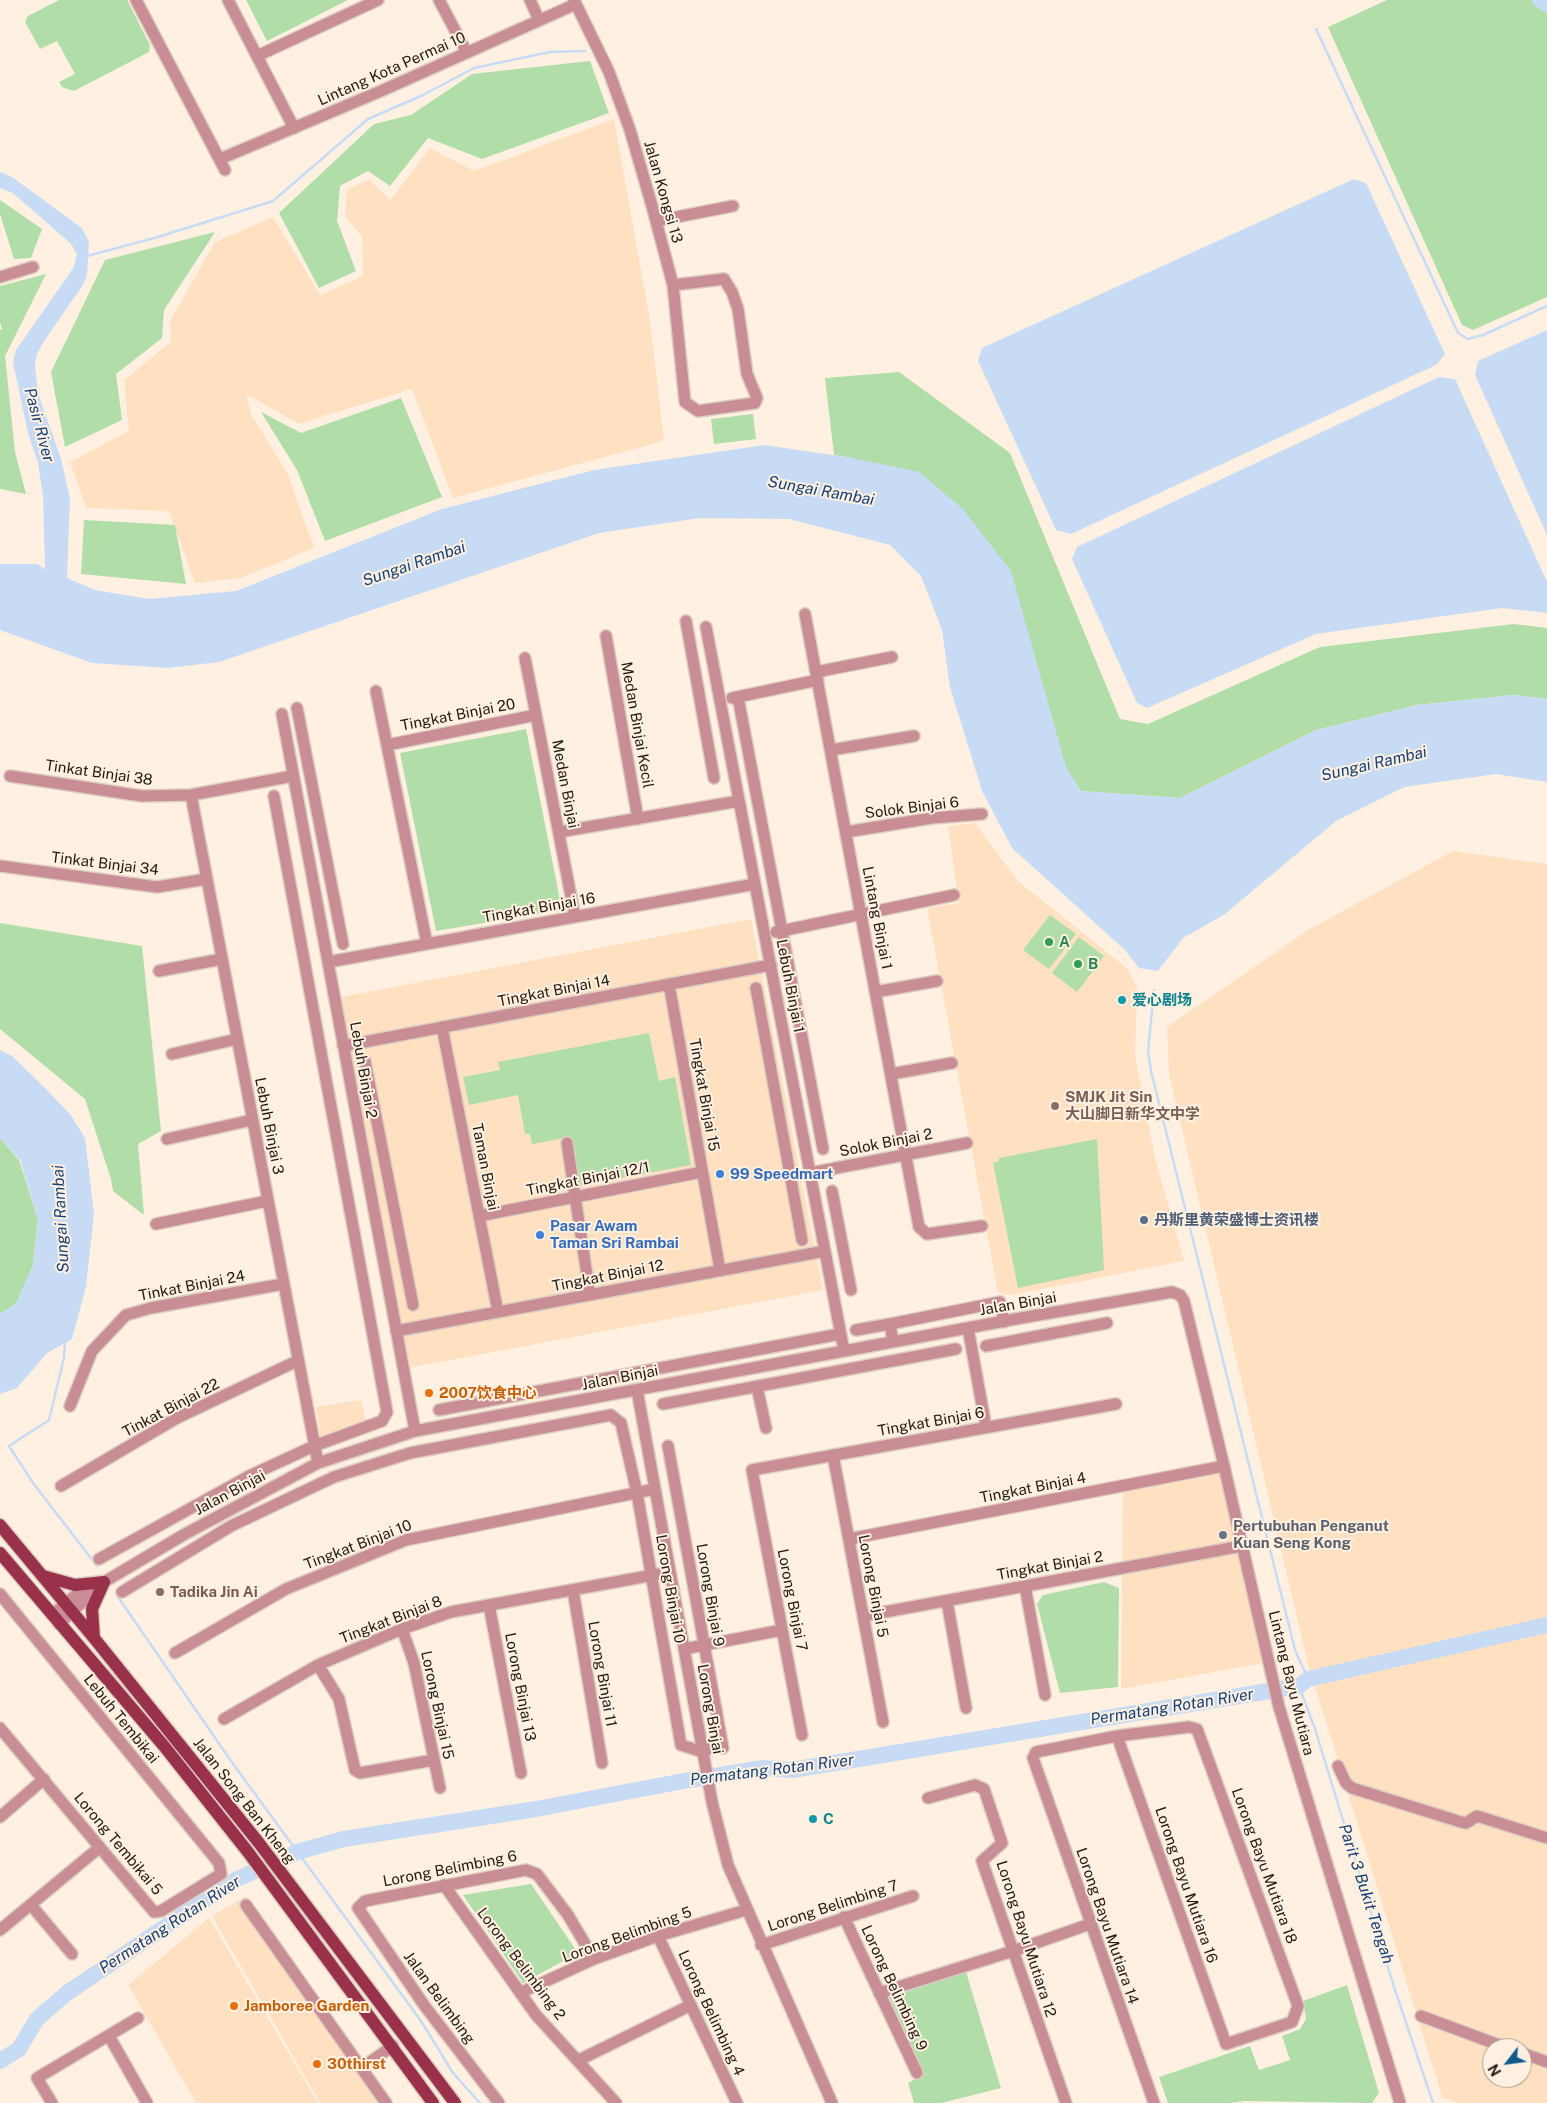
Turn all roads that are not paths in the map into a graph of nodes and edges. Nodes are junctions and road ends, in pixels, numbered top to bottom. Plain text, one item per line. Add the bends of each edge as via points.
1 (136, 0) edge
2 (228, 0) edge
3 (378, 0) edge
4 (439, 0) edge
5 (530, 0) edge
6 (575, 2) edge
7 (560, 5) edge
8 (539, 20) junction
9 (467, 53) junction
10 (257, 56) junction
11 (294, 128) junction
12 (220, 159) junction
13 (226, 170) dead end
14 (733, 206) dead end
15 (656, 221) junction
16 (33, 267) dead end
17 (0, 277) edge
18 (673, 286) junction
19 (805, 614) dead end
20 (686, 621) dead end
21 (706, 627) dead end
22 (606, 636) dead end
23 (892, 657) dead end
24 (525, 658) dead end
25 (817, 676) junction
26 (376, 691) dead end
27 (738, 696) junction
28 (721, 701) junction
29 (297, 708) dead end
30 (282, 714) dead end
31 (536, 715) junction
32 (914, 736) dead end
33 (387, 745) junction
34 (729, 747) junction
35 (709, 750) junction
36 (831, 750) junction
37 (10, 776) dead end
38 (293, 776) junction
39 (714, 778) dead end
40 (191, 794) junction
41 (274, 796) dead end
42 (740, 801) junction
43 (982, 814) dead end
44 (638, 819) junction
45 (302, 823) junction
46 (280, 826) junction
47 (559, 832) junction
48 (846, 832) junction
49 (0, 866) edge
50 (207, 879) junction
51 (755, 884) junction
52 (954, 895) dead end
53 (861, 914) junction
54 (575, 917) junction
55 (782, 931) junction
56 (765, 934) junction
57 (343, 944) dead end
58 (427, 944) junction
59 (222, 960) junction
60 (328, 962) junction
61 (770, 965) junction
62 (159, 971) dead end
63 (937, 981) dead end
64 (669, 984) junction
65 (756, 988) dead end
66 (876, 992) junction
67 (780, 1017) junction
68 (762, 1020) junction
69 (442, 1027) junction
70 (237, 1039) junction
71 (343, 1046) junction
72 (172, 1054) dead end
73 (365, 1061) dead end
74 (952, 1064) dead end
75 (891, 1074) junction
76 (371, 1094) junction
77 (353, 1097) junction
78 (252, 1120) junction
79 (168, 1139) dead end
80 (567, 1143) dead end
81 (967, 1143) dead end
82 (823, 1149) dead end
83 (906, 1155) junction
84 (702, 1172) junction
85 (810, 1172) junction
86 (832, 1191) dead end
87 (575, 1197) junction
88 (267, 1201) junction
89 (796, 1208) junction
90 (817, 1210) junction
91 (836, 1212) junction
92 (479, 1216) junction
93 (156, 1224) dead end
94 (982, 1226) dead end
95 (802, 1240) dead end
96 (825, 1251) junction
97 (720, 1270) junction
98 (408, 1280) junction
99 (387, 1283) junction
100 (283, 1284) junction
101 (851, 1290) dead end
102 (1172, 1292) joint
103 (590, 1295) junction
104 (413, 1305) dead end
105 (498, 1312) junction
106 (1021, 1318) junction
107 (1004, 1322) junction
108 (1107, 1323) dead end
109 (890, 1324) junction
110 (968, 1328) junction
111 (856, 1330) dead end
112 (396, 1331) junction
113 (840, 1334) junction
114 (911, 1339) junction
115 (1025, 1339) junction
116 (893, 1342) junction
117 (986, 1346) dead end
118 (768, 1348) junction
119 (956, 1349) dead end
120 (844, 1352) junction
121 (915, 1356) junction
122 (297, 1361) junction
123 (772, 1365) junction
124 (700, 1378) junction
125 (757, 1386) junction
126 (637, 1390) junction
127 (703, 1397) junction
128 (568, 1403) junction
129 (663, 1404) dead end
130 (1116, 1404) dead end
131 (464, 1405) junction
132 (70, 1406) dead end
133 (439, 1410) dead end
134 (468, 1422) junction
135 (572, 1422) junction
136 (986, 1427) junction
137 (766, 1428) dead end
138 (415, 1431) junction
139 (314, 1446) junction
140 (668, 1446) dead end
141 (357, 1450) junction
142 (834, 1455) junction
143 (318, 1463) junction
144 (1224, 1466) junction
145 (364, 1468) junction
146 (752, 1470) joint
147 (249, 1476) junction
148 (61, 1486) dead end
149 (655, 1489) junction
150 (637, 1493) junction
151 (259, 1494) junction
152 (677, 1500) junction
153 (658, 1504) junction
154 (0, 1525) edge
155 (849, 1539) junction
156 (129, 1542) junction
157 (1242, 1546) junction
158 (157, 1550) junction
159 (1, 1554) edge
160 (99, 1559) dead end
161 (138, 1561) junction
162 (165, 1566) junction
163 (670, 1572) junction
164 (652, 1575) junction
165 (43, 1576) junction
166 (104, 1582) junction
167 (1025, 1586) junction
168 (573, 1590) junction
169 (694, 1591) junction
170 (122, 1592) dead end
171 (0, 1594) edge
172 (675, 1595) junction
173 (947, 1601) junction
174 (490, 1605) junction
175 (70, 1608) junction
176 (864, 1616) junction
177 (55, 1620) junction
178 (402, 1629) junction
179 (782, 1630) junction
180 (94, 1638) junction
181 (704, 1645) junction
182 (684, 1649) junction
183 (175, 1653) dead end
184 (318, 1665) junction
185 (1044, 1695) dead end
186 (966, 1708) dead end
187 (224, 1719) dead end
188 (883, 1722) dead end
189 (0, 1728) edge
190 (802, 1736) dead end
191 (1117, 1736) junction
192 (704, 1756) junction
193 (434, 1760) junction
194 (602, 1763) dead end
195 (1338, 1766) dead end
196 (521, 1773) dead end
197 (44, 1779) junction
198 (440, 1788) dead end
199 (928, 1798) dead end
200 (0, 1817) edge
201 (1547, 1838) edge
202 (100, 1847) junction
203 (220, 1863) joint
204 (444, 1885) junction
205 (914, 1896) dead end
206 (31, 1905) junction
207 (246, 1906) dead end
208 (358, 1908) joint
209 (746, 1910) junction
210 (844, 1917) junction
211 (1090, 1924) junction
212 (0, 1930) edge
213 (658, 1936) junction
214 (761, 1945) junction
215 (1013, 1951) junction
216 (72, 1954) dead end
217 (594, 1960) junction
218 (520, 1993) junction
219 (879, 1993) junction
220 (691, 2005) junction
221 (1421, 2016) dead end
222 (138, 2018) dead end
223 (109, 2036) junction
224 (1482, 2039) edge
225 (1226, 2044) joint
226 (392, 2046) junction
227 (1532, 2057) edge
228 (579, 2060) junction
229 (1547, 2062) edge
230 (361, 2068) junction
231 (917, 2073) dead end
232 (1393, 2082) junction
233 (52, 2103) edge
234 (147, 2103) edge
235 (386, 2103) edge
236 (433, 2103) edge
237 (455, 2103) edge
238 (500, 2103) edge
239 (616, 2103) edge
240 (737, 2103) edge
241 (832, 2103) edge
242 (1066, 2103) edge
243 (1153, 2103) edge
244 (1390, 2103) edge
245 (1400, 2103) edge

1 - 12 street
2 - 10 street
3 - 10 street
4 - 9 street
5 - 8 street
6 - 7 street, Lintang Kota Permai 10
6 - 15 street, Jalan Kongsi 13 via 609,72 630,130
7 - 8 street, Lintang Kota Permai 10
8 - 9 street, Lintang Kota Permai 10
9 - 11 street, Lintang Kota Permai 10
10 - 11 street
11 - 12 street, Lintang Kota Permai 10
12 - 13 street
14 - 15 street
15 - 18 street, Jalan Kongsi 13
16 - 17 street
18 - 18 street, Jalan Kongsi 13 via 686,402 698,411 755,403 757,398 747,374 738,310 724,279
19 - 25 street, Lintang Binjai 1
20 - 35 street
21 - 28 street, Lebuh Binjai 1
22 - 44 street, Medan Binjai Kecil
23 - 25 street
24 - 31 street, Medan Binjai
25 - 27 street
25 - 36 street, Lintang Binjai 1
26 - 33 street
27 - 28 street
27 - 55 street, Lebuh Binjai 1
28 - 34 street, Lebuh Binjai 1
29 - 57 street
30 - 38 street, Lebuh Binjai 2
31 - 33 street, Tingkat Binjai 20
31 - 47 street, Medan Binjai
32 - 36 street
33 - 58 street
34 - 35 street
34 - 42 street, Lebuh Binjai 1
35 - 39 street
36 - 48 street, Lintang Binjai 1
37 - 40 street, Tinkat Binjai 38 via 142,796
38 - 40 street, Tinkat Binjai 38
38 - 45 street, Lebuh Binjai 2
40 - 50 street, Lebuh Binjai 3
41 - 46 street
42 - 44 street
42 - 51 street, Lebuh Binjai 1
43 - 48 street, Solok Binjai 6 via 932,818
44 - 47 street
45 - 46 street
45 - 60 street, Lebuh Binjai 2
46 - 139 street via 387,1412 382,1421
47 - 54 street, Medan Binjai
48 - 53 street, Lintang Binjai 1
49 - 50 street, Tinkat Binjai 34 via 156,887
50 - 59 street, Lebuh Binjai 3
51 - 54 street, Tingkat Binjai 16
51 - 56 street, Lebuh Binjai 1
52 - 53 street
53 - 55 street
53 - 66 street, Lintang Binjai 1
54 - 58 street, Tingkat Binjai 16
55 - 56 street
55 - 82 street, Lebuh Binjai 1
56 - 61 street, Lebuh Binjai 1
58 - 60 street, Tingkat Binjai 16
59 - 62 street
59 - 70 street, Lebuh Binjai 3
60 - 71 street, Lebuh Binjai 2
61 - 64 street, Tingkat Binjai 14
61 - 67 street, Lebuh Binjai 1
63 - 66 street
64 - 69 street, Tingkat Binjai 14
64 - 84 street, Tingkat Binjai 15
65 - 68 street
66 - 75 street, Lintang Binjai 1
67 - 68 street
67 - 85 street, Lebuh Binjai 1
68 - 89 street
69 - 71 street, Tingkat Binjai 14
69 - 92 street, Taman Binjai
70 - 72 street
70 - 78 street, Lebuh Binjai 3
71 - 77 street, Lebuh Binjai 2
73 - 76 street
74 - 75 street
75 - 83 street, Lintang Binjai 1
76 - 77 street
76 - 98 street
77 - 99 street, Lebuh Binjai 2
78 - 79 street
78 - 88 street, Lebuh Binjai 3
80 - 87 street
81 - 83 street, Solok Binjai 2
83 - 85 street, Solok Binjai 2
83 - 94 street, Lintang Binjai 1 via 919,1227 926,1234
84 - 87 street, Tingkat Binjai 12/1
84 - 97 street, Tingkat Binjai 15
85 - 90 street, Lebuh Binjai 1
86 - 91 street
87 - 92 street, Tingkat Binjai 12/1
87 - 103 street
88 - 93 street
88 - 100 street, Lebuh Binjai 3
89 - 90 street
89 - 95 street
90 - 91 street
90 - 96 street, Lebuh Binjai 1
91 - 101 street
92 - 105 street, Taman Binjai
96 - 97 street, Tingkat Binjai 12
96 - 113 street, Lebuh Binjai 1
97 - 103 street, Tingkat Binjai 12
98 - 99 street
98 - 104 street
99 - 112 street, Lebuh Binjai 2
100 - 122 street, Lebuh Binjai 3
100 - 132 street, Tinkat Binjai 24 via 126,1315 92,1351
102 - 106 street, Jalan Binjai
102 - 144 street, Lintang Bayu Mutiara via 1184,1301
103 - 105 street, Tingkat Binjai 12
105 - 112 street, Tingkat Binjai 12
106 - 107 street, Jalan Binjai
106 - 115 street
107 - 109 street via 1000,1302
107 - 110 street, Jalan Binjai
108 - 115 street
109 - 111 street
109 - 116 street
110 - 114 street, Jalan Binjai
110 - 136 street
112 - 138 street, Lebuh Binjai 2
113 - 118 street
113 - 120 street, Lebuh Binjai 1
114 - 116 street, Jalan Binjai
114 - 121 street
115 - 117 street
116 - 120 street, Jalan Binjai
118 - 123 street
118 - 131 street
119 - 121 street
120 - 123 street, Jalan Binjai
121 - 125 street
122 - 139 street, Lebuh Binjai 3
122 - 148 street, Tinkat Binjai 22 via 177,1418
123 - 124 street, Jalan Binjai
124 - 126 street, Jalan Binjai
124 - 127 street
125 - 127 street
125 - 137 street
126 - 128 street, Jalan Binjai
126 - 149 street, Lorong Binjai
127 - 129 street
128 - 134 street, Jalan Binjai
128 - 135 street
130 - 136 street, Tingkat Binjai 6
131 - 133 street
131 - 134 street
134 - 138 street, Jalan Binjai
135 - 145 street via 410,1453
135 - 150 street, Lorong Binjai 10 via 611,1415 617,1418 621,1423
136 - 142 street, Tingkat Binjai 6
138 - 141 street, Jalan Binjai
139 - 143 street, Lebuh Binjai 3
139 - 147 street
140 - 152 street, Lorong Binjai 9
141 - 143 street, Jalan Binjai
141 - 145 street
142 - 146 street, Tingkat Binjai 6
142 - 155 street, Lorong Binjai 5
143 - 151 street, Jalan Binjai
144 - 155 street, Tingkat Binjai 4
144 - 157 street, Lintang Bayu Mutiara
145 - 162 street via 334,1478 231,1526
146 - 179 street, Lorong Binjai 7
147 - 151 street
147 - 156 street
149 - 150 street, Tingkat Binjai 10
149 - 153 street, Lorong Binjai
150 - 164 street, Lorong Binjai 10
150 - 183 street, Tingkat Binjai 10 via 406,1540 286,1590
151 - 158 street, Jalan Binjai
152 - 153 street
152 - 169 street, Lorong Binjai 9
153 - 163 street, Lorong Binjai
154 - 165 main road, Jalan Song Ban Kheng
155 - 176 street, Lorong Binjai 5
156 - 160 street
156 - 161 street
157 - 167 street, Tingkat Binjai 2
157 - 232 street, Lintang Bayu Mutiara via 1279,1708
158 - 161 street, Jalan Binjai
158 - 162 street
159 - 177 main road, Jalan Song Ban Kheng
161 - 166 street, Jalan Binjai
162 - 170 street
163 - 164 street, Tingkat Binjai 8
163 - 172 street, Lorong Binjai
164 - 168 street, Tingkat Binjai 8
164 - 192 street, Lorong Binjai 10 via 681,1744
165 - 166 main road via 75,1585
165 - 175 main road, Jalan Song Ban Kheng
166 - 175 street, Jalan Binjai
166 - 180 main road via 92,1609
167 - 173 street, Tingkat Binjai 2
167 - 185 street
168 - 174 street, Tingkat Binjai 8
168 - 194 street, Lorong Binjai 11
169 - 172 street
169 - 181 street, Lorong Binjai 9
171 - 203 street, Lebuh Tembikai
172 - 182 street, Lorong Binjai
173 - 176 street, Tingkat Binjai 2
173 - 186 street
174 - 178 street, Tingkat Binjai 8 via 451,1612
174 - 196 street, Lorong Binjai 13
175 - 177 street, Jalan Binjai
175 - 180 main road, Jalan Song Ban Kheng
176 - 188 street, Lorong Binjai 5
177 - 226 main road, Jalan Song Ban Kheng via 164,1746 248,1852
178 - 184 street, Tingkat Binjai 8
178 - 193 street, Lorong Binjai 15 via 414,1663
179 - 181 street
179 - 190 street, Lorong Binjai 7
180 - 237 main road, Jalan Song Ban Kheng via 258,1843
181 - 182 street
181 - 192 street, Lorong Binjai 9 via 722,1745
182 - 192 street, Lorong Binjai
184 - 187 street, Tingkat Binjai 8
184 - 193 street via 338,1699 355,1770 360,1773
189 - 197 street, Lorong Tembikai 5
191 - 211 street, Lorong Bayu Mutiara 14 via 1039,1751 1033,1758
191 - 225 street, Lorong Bayu Mutiara 16
191 - 225 street, Lorong Bayu Mutiara 18 via 1189,1727 1200,1732 1298,2006 1292,2022
192 - 209 street, Lorong Binjai via 728,1865
193 - 198 street, Lorong Binjai 15
195 - 201 street via 1352,1788 1461,1822 1466,1823 1477,1816
197 - 200 street
197 - 202 street, Lorong Tembikai 5
199 - 215 street, Lorong Bayu Mutiara 12 via 975,1785 984,1789 1002,1843 982,1861
202 - 203 street, Lorong Tembikai 5 via 154,1912 161,1911 221,1874
202 - 206 street
204 - 208 street, Lorong Belimbing 6 via 365,1901
204 - 217 street, Lorong Belimbing 6 via 526,1870 537,1874 568,1915
204 - 218 street, Lorong Belimbing 2
205 - 210 street, Lorong Belimbing 7
206 - 212 street
206 - 216 street
207 - 230 street
208 - 238 street, Jalan Belimbing via 424,2005
209 - 213 street, Lorong Belimbing 5
209 - 214 street, Lorong Binjai
210 - 214 street, Lorong Belimbing 7
210 - 219 street, Lorong Belimbing 9
211 - 215 street
211 - 243 street, Lorong Bayu Mutiara 14
213 - 217 street, Lorong Belimbing 5
213 - 220 street, Lorong Belimbing 4
214 - 241 street, Lorong Binjai
215 - 219 street
215 - 242 street, Lorong Bayu Mutiara 12
217 - 218 street, Lorong Belimbing 5
218 - 228 street, Lorong Belimbing 2 via 536,2015
219 - 231 street, Lorong Belimbing 9
220 - 228 street
220 - 240 street, Lorong Belimbing 4
221 - 224 street
222 - 223 street
223 - 233 street via 37,2078
223 - 234 street
226 - 230 street
226 - 236 main road, Jalan Song Ban Kheng
227 - 229 street
228 - 239 street, Lorong Belimbing 2
230 - 235 street
232 - 244 street, Lintang Bayu Mutiara
232 - 245 street, Lintang Bayu Mutiara

